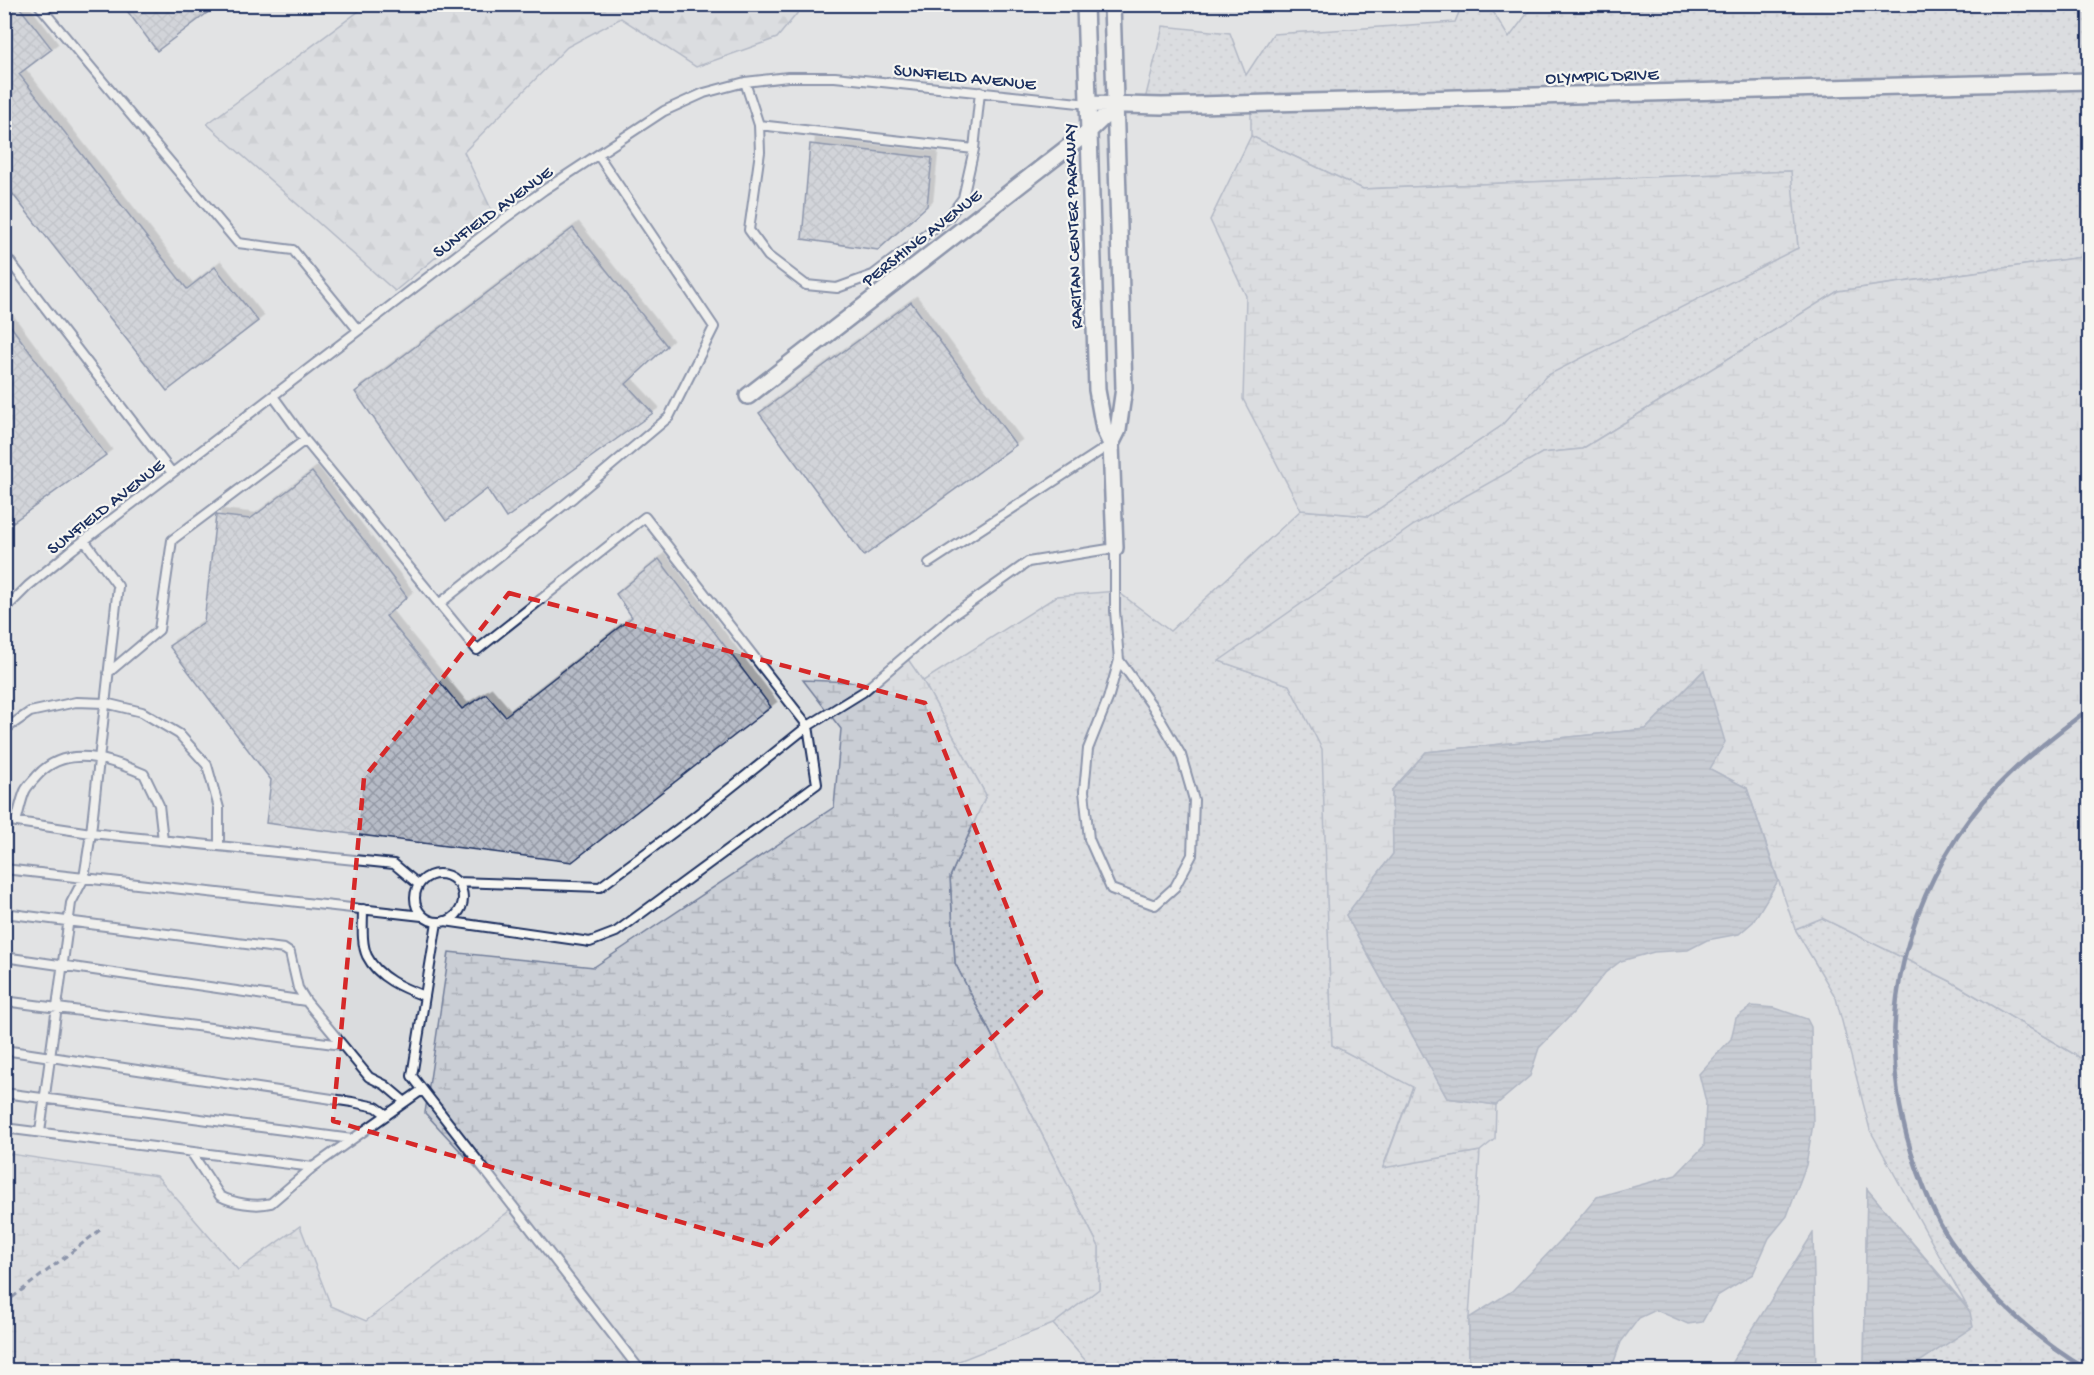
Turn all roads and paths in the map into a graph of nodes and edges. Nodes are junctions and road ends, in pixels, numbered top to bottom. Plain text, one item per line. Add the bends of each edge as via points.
1 (38, 4) edge
2 (1085, 4) edge
3 (1112, 4) edge
4 (2090, 81) edge
5 (745, 82) junction
6 (980, 92) junction
7 (1088, 104) junction
8 (1115, 106) junction
9 (759, 125) junction
10 (1089, 131) junction
11 (974, 149) junction
12 (598, 154) junction
13 (4, 254) edge
14 (358, 330) junction
15 (273, 396) junction
16 (748, 396) dead end
17 (305, 440) junction
18 (1112, 444) junction
19 (172, 473) junction
20 (84, 540) junction
21 (1115, 548) junction
22 (929, 563) dead end
23 (439, 604) junction
24 (4, 610) edge
25 (1119, 660) junction
26 (108, 673) junction
27 (105, 703) junction
28 (808, 726) junction
29 (4, 730) edge
30 (99, 758) junction
31 (4, 820) edge
32 (16, 822) junction
33 (91, 833) junction
34 (163, 840) junction
35 (219, 846) junction
36 (4, 869) edge
37 (84, 878) junction
38 (456, 882) junction
39 (418, 885) junction
40 (363, 909) junction
41 (4, 913) edge
42 (422, 916) junction
43 (69, 921) junction
44 (441, 922) junction
45 (4, 960) edge
46 (63, 966) junction
47 (424, 996) junction
48 (4, 1001) edge
49 (306, 1001) junction
50 (57, 1009) junction
51 (342, 1045) junction
52 (4, 1050) edge
53 (50, 1058) junction
54 (422, 1090) junction
55 (4, 1094) edge
56 (45, 1099) junction
57 (405, 1102) junction
58 (387, 1115) junction
59 (4, 1128) edge
60 (40, 1132) junction
61 (352, 1139) junction
62 (191, 1152) junction
63 (313, 1167) junction
64 (100, 1230) dead end
65 (4, 1304) edge
66 (640, 1371) edge

1 - 14 lane via 238,243 293,250
2 - 7 street, RARITAN CENTER PARKWAY
3 - 8 street, RARITAN CENTER PARKWAY
4 - 8 street, OLYMPIC DRIVE
5 - 6 lane, SUNFIELD AVENUE via 835,77
5 - 9 lane
5 - 12 lane, SUNFIELD AVENUE via 704,93 664,111
6 - 7 lane, SUNFIELD AVENUE
6 - 11 lane
7 - 8 street, OLYMPIC DRIVE
7 - 10 street, RARITAN CENTER PARKWAY
8 - 10 street, PERSHING AVENUE
8 - 18 street, RARITAN CENTER PARKWAY via 1124,388
9 - 11 lane
9 - 11 lane via 760,152 748,230 768,256 806,285 837,288 873,275 949,217 963,198
10 - 16 street, PERSHING AVENUE
10 - 18 street, RARITAN CENTER PARKWAY via 1096,390 1104,429
12 - 14 lane, SUNFIELD AVENUE via 504,219
12 - 23 lane via 714,327 669,417
13 - 19 lane
14 - 15 lane, SUNFIELD AVENUE
15 - 17 lane
15 - 19 lane, SUNFIELD AVENUE
17 - 23 lane
17 - 26 lane via 172,540 159,630
18 - 21 street, RARITAN CENTER PARKWAY
18 - 22 lane
19 - 20 lane, SUNFIELD AVENUE
20 - 24 lane, SUNFIELD AVENUE
20 - 26 lane via 118,586
21 - 25 lane
21 - 28 lane via 1028,562 953,615 863,692
23 - 28 lane via 477,650 645,517
25 - 25 lane via 1088,749 1084,791 1089,839 1111,889 1155,905 1175,887 1192,855 1194,800 1181,755
26 - 27 lane
27 - 29 lane via 76,702 30,712
27 - 30 lane
27 - 35 lane via 142,712 179,734 207,765 219,808
28 - 38 lane via 600,887
28 - 44 lane via 818,784 616,932 590,942
30 - 32 lane via 67,757 43,769 26,789
30 - 33 lane
30 - 34 lane via 144,774 159,805
31 - 32 lane
32 - 33 lane
33 - 34 lane
33 - 37 lane
34 - 35 lane
35 - 39 lane via 394,864
36 - 37 lane
37 - 40 lane
37 - 43 lane via 71,903
38 - 39 lane via 438,875
38 - 44 lane via 462,905 453,918
39 - 42 lane via 415,901
40 - 42 lane
40 - 47 lane via 367,956 384,977
41 - 43 lane
42 - 44 lane
43 - 46 lane
43 - 49 lane via 284,949 290,953 298,988
44 - 47 lane
45 - 46 lane
46 - 49 lane
46 - 50 lane
47 - 54 lane via 412,1076
48 - 50 lane
49 - 51 lane
50 - 51 lane
50 - 53 lane
51 - 57 lane via 369,1077
52 - 53 lane
53 - 56 lane
53 - 58 lane via 352,1102 376,1107
54 - 57 lane
54 - 66 lane
55 - 56 lane
56 - 60 lane
56 - 61 lane
57 - 58 lane
58 - 61 lane
59 - 60 lane
60 - 62 lane
61 - 63 lane
62 - 63 lane
62 - 63 lane via 220,1196 263,1206
64 - 65 path

